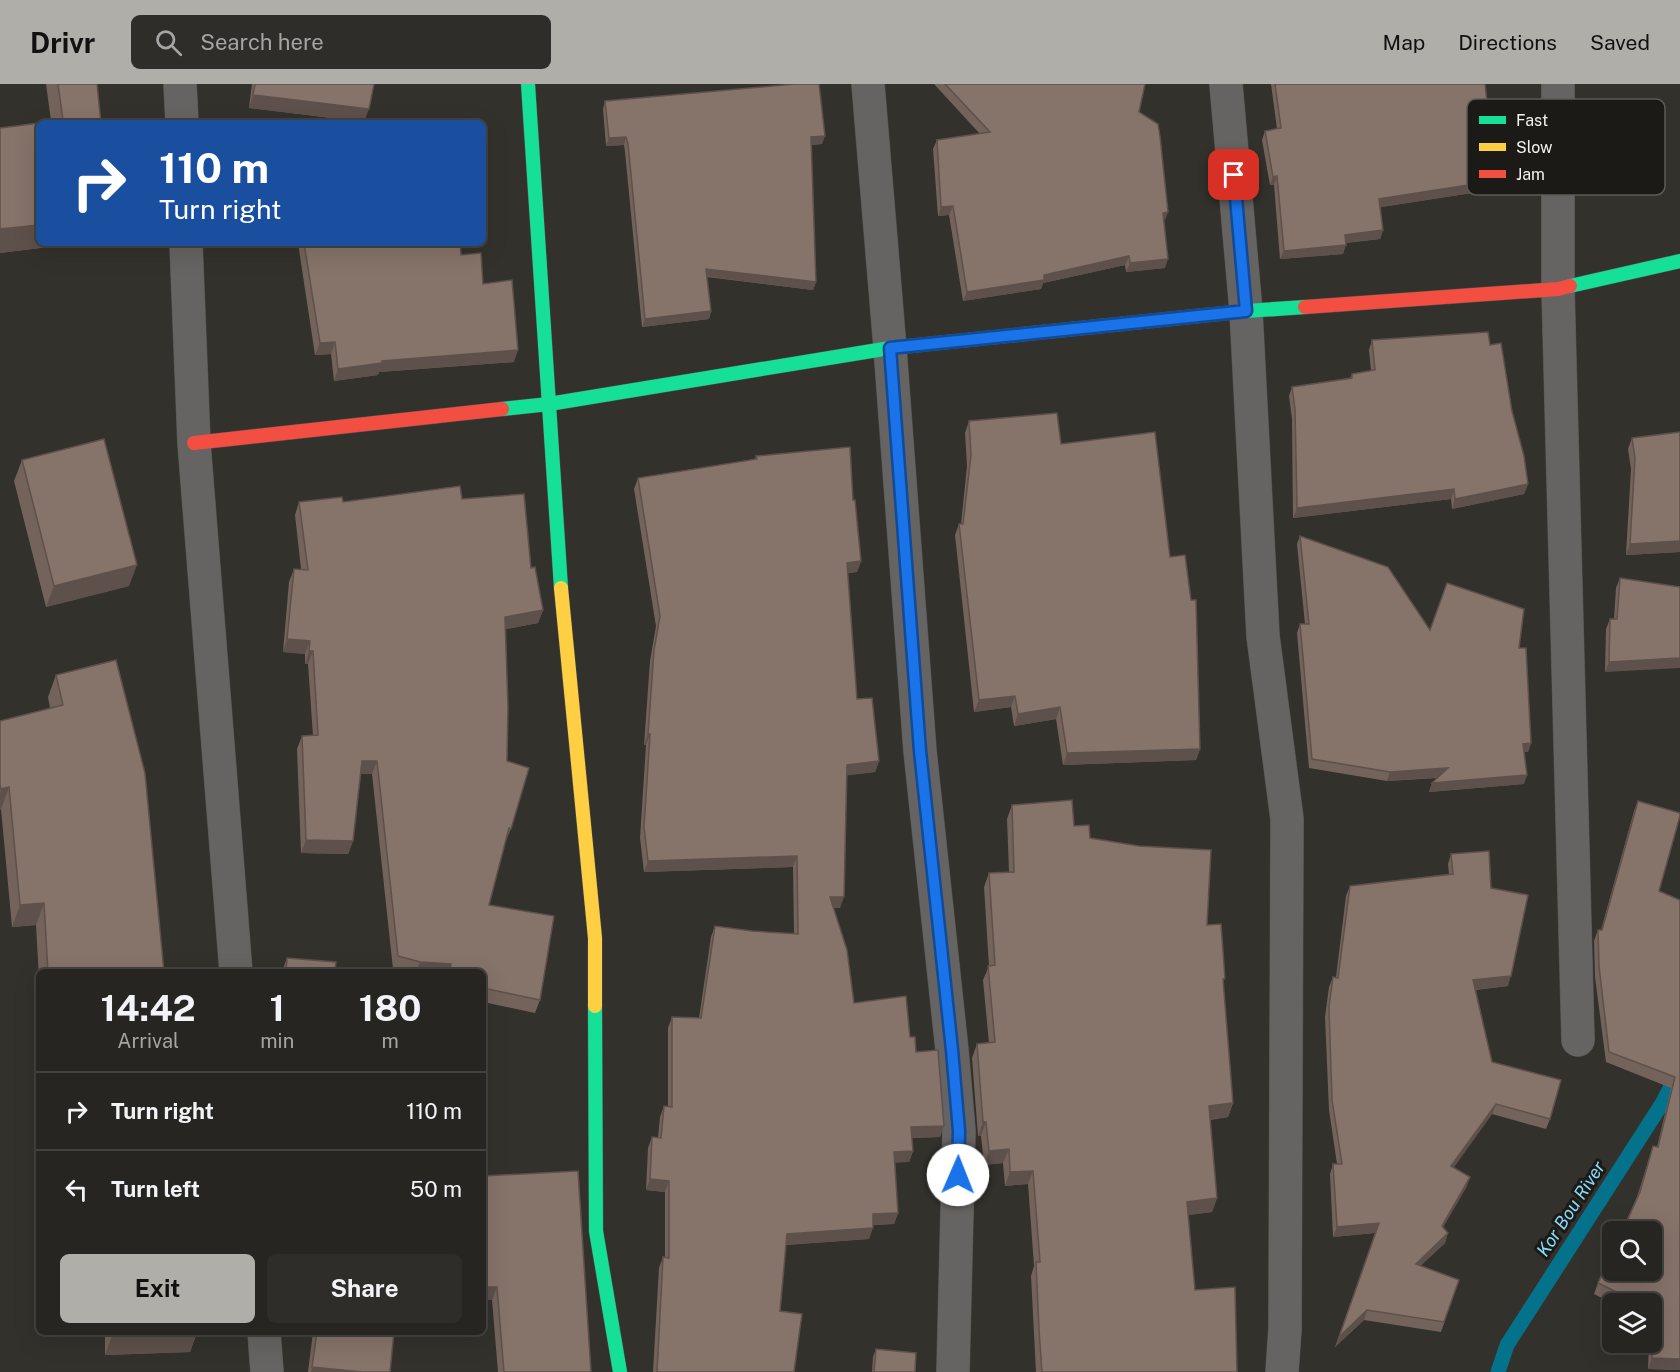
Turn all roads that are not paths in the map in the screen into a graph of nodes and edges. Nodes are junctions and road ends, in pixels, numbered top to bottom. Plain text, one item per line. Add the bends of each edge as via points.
1 (180, 84) edge
2 (528, 84) edge
3 (868, 84) edge
4 (1226, 84) edge
5 (182, 120) edge
6 (1558, 195) edge
7 (186, 246) edge
8 (1680, 261) edge
9 (1558, 289) junction
10 (1246, 311) junction
11 (890, 348) junction
12 (549, 404) junction
13 (194, 443) junction
14 (236, 969) edge
15 (1578, 1040) dead end
16 (264, 1335) edge
17 (267, 1372) edge
18 (620, 1372) edge
19 (953, 1372) edge
20 (1282, 1372) edge

1 - 5 street
2 - 12 street
3 - 11 street
4 - 10 street
6 - 9 street
7 - 13 street
8 - 9 street
9 - 10 street
9 - 15 street
10 - 11 street
10 - 20 street via 1263,636 1287,819
11 - 12 street
11 - 19 street via 920,751 959,1131
12 - 13 street
12 - 18 street via 558,562 595,938 596,1231
13 - 14 street
16 - 17 street

